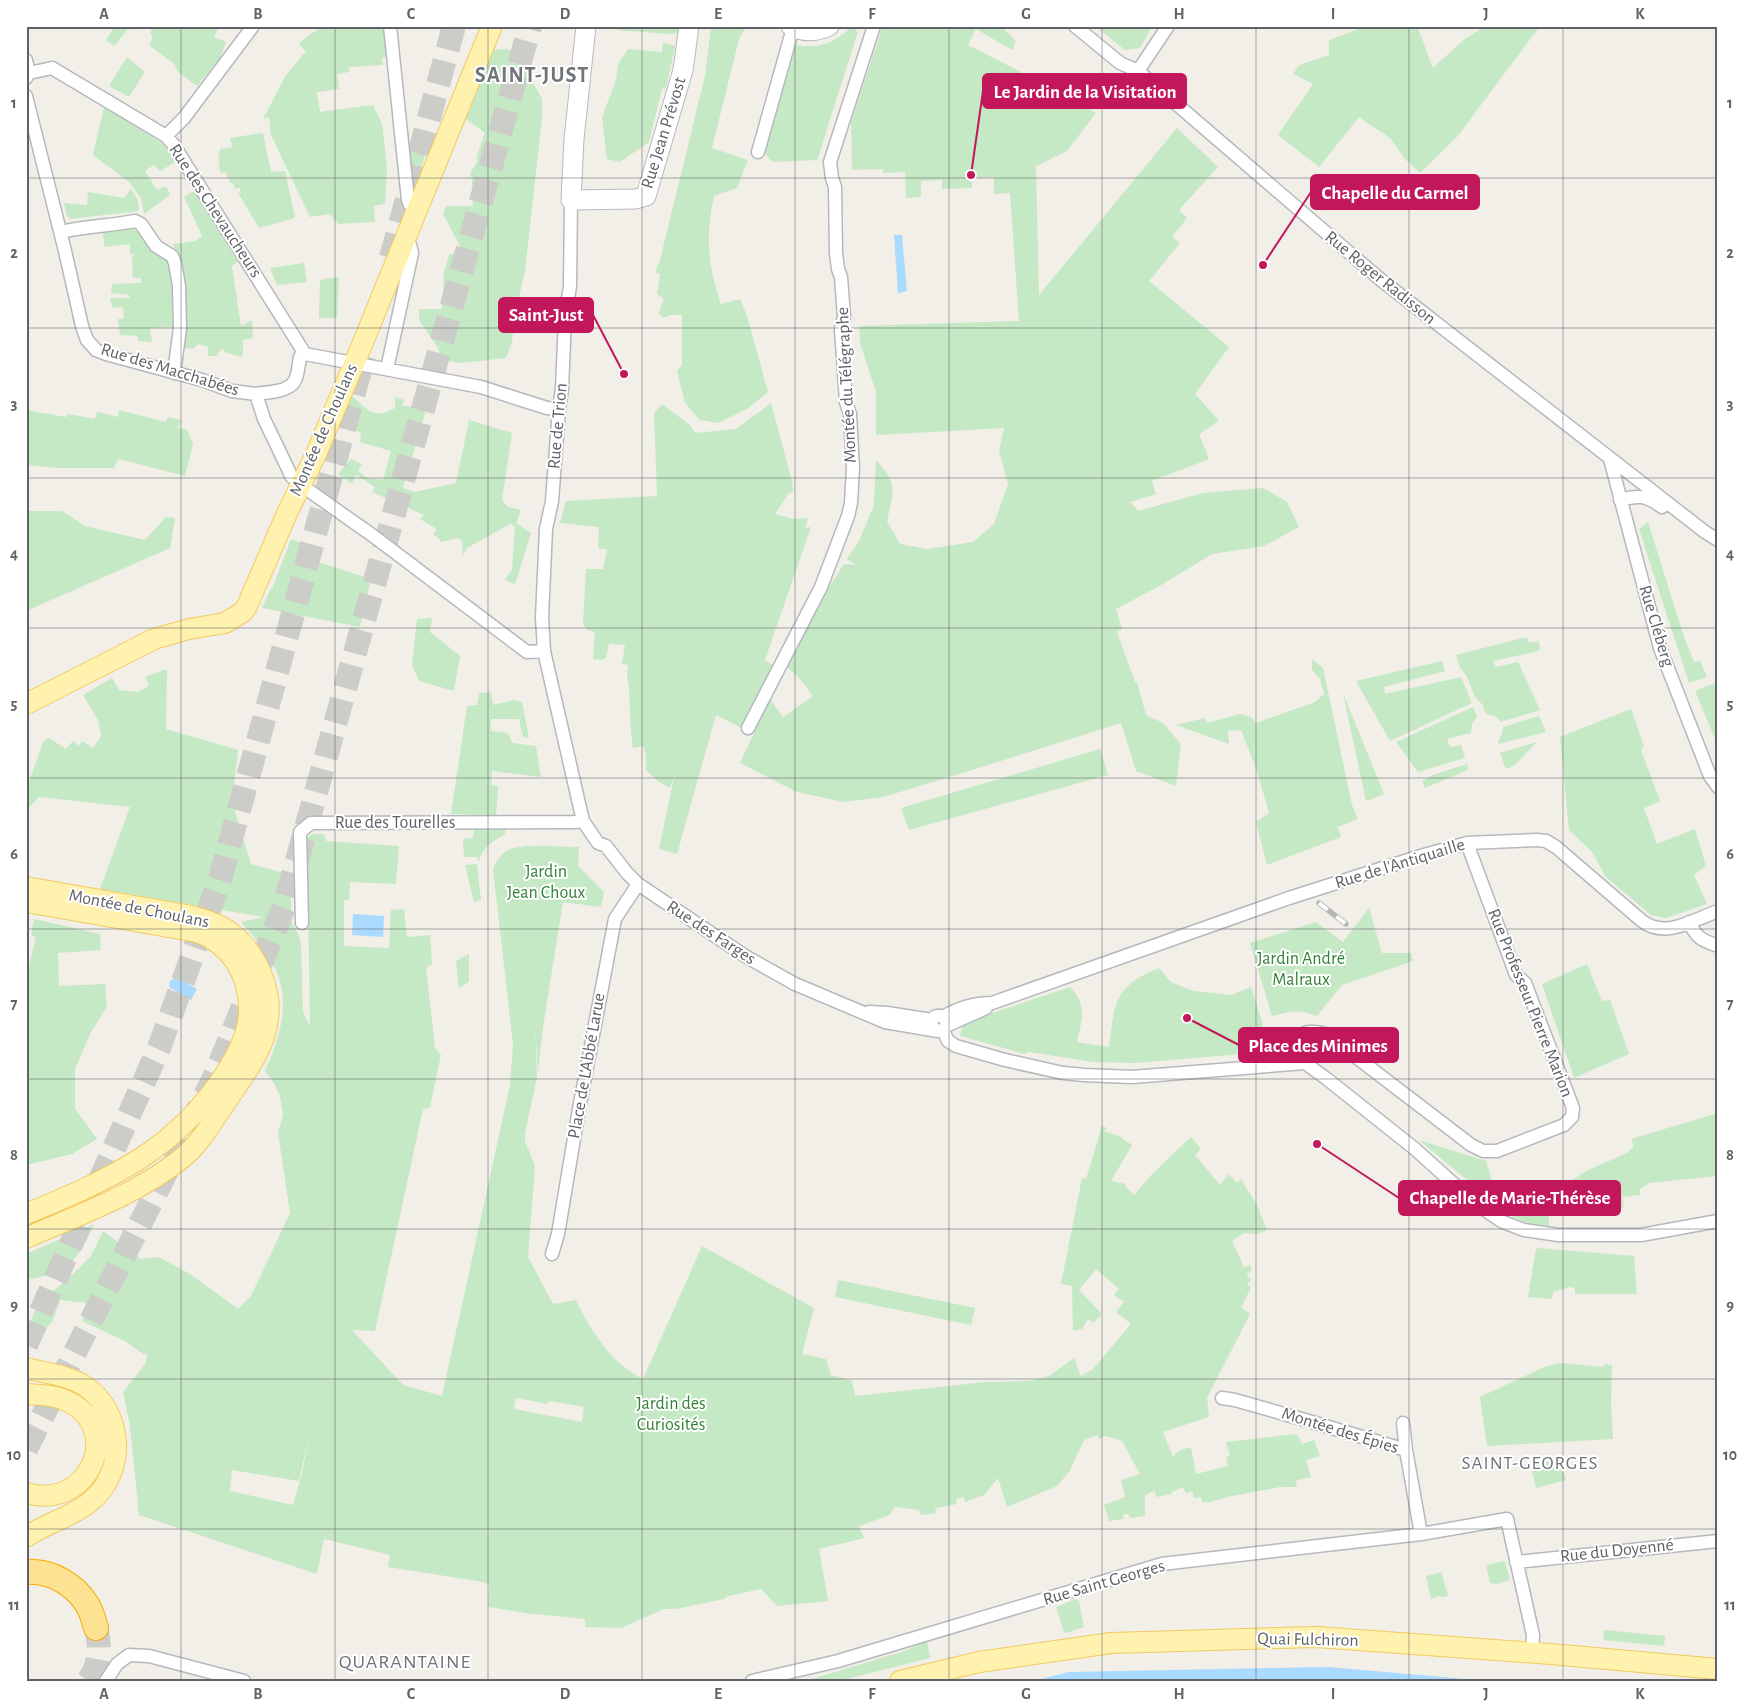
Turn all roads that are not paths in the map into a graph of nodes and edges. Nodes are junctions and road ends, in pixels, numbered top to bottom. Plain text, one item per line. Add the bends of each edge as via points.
1 (253, 26) edge
2 (390, 26) edge
3 (492, 26) edge
4 (586, 26) edge
5 (689, 26) edge
6 (829, 26) edge
7 (874, 26) edge
8 (1075, 26) edge
9 (1168, 26) edge
10 (792, 27) edge
11 (26, 60) edge
12 (1138, 71) junction
13 (28, 76) edge
14 (26, 96) edge
15 (166, 136) junction
16 (758, 152) dead end
17 (571, 200) junction
18 (418, 208) junction
19 (61, 232) junction
20 (404, 243) junction
21 (303, 351) junction
22 (354, 362) junction
23 (387, 369) junction
24 (174, 373) junction
25 (256, 394) junction
26 (559, 410) junction
27 (1610, 459) junction
28 (301, 485) junction
29 (1620, 500) junction
30 (1692, 522) junction
31 (1718, 540) edge
32 (544, 651) junction
33 (26, 704) edge
34 (748, 728) dead end
35 (1718, 787) edge
36 (584, 820) junction
37 (1467, 843) junction
38 (638, 884) junction
39 (26, 887) edge
40 (26, 902) edge
41 (1718, 910) edge
42 (1690, 922) junction
43 (302, 923) dead end
44 (1718, 946) edge
45 (940, 1025) junction
46 (1295, 1062) junction
47 (26, 1214) edge
48 (1718, 1221) edge
49 (26, 1238) edge
50 (552, 1254) dead end
51 (26, 1368) edge
52 (26, 1394) edge
53 (1222, 1398) dead end
54 (1402, 1423) dead end
55 (1406, 1450) junction
56 (26, 1493) edge
57 (1421, 1534) junction
58 (26, 1537) edge
59 (1718, 1541) edge
60 (1516, 1562) junction
61 (26, 1572) edge
62 (96, 1628) tunnel mouth
63 (1532, 1652) junction
64 (1718, 1669) edge
65 (770, 1679) edge
66 (106, 1681) edge
67 (244, 1681) edge
68 (752, 1681) edge
69 (900, 1681) edge

1 - 15 street via 184,118
2 - 18 street via 408,200 410,205
3 - 18 main road, Montée de Choulans
4 - 17 street, Rue de Trion
5 - 17 street, Rue Jean Prévost via 683,70 646,196
6 - 10 street via 806,31
7 - 34 street, Montée du Télégraphe via 830,162 835,187 836,253 844,317 841,329 846,402 850,414 851,503 821,587
8 - 12 street, Rue Roger Radisson via 1120,62
9 - 12 street
10 - 16 street
11 - 13 street
12 - 27 street, Rue Roger Radisson via 1381,280
13 - 15 street, Rue des Chevaucheurs via 52,68
14 - 19 street, Rue des Macchabées
15 - 21 street, Rue des Chevaucheurs
17 - 26 street, Rue de Trion via 570,286
18 - 20 main road, Montée de Choulans
19 - 24 street, Rue des Macchabées via 87,340 96,350 106,354
19 - 24 street via 135,220 156,246 172,256 179,286 180,328
20 - 22 main road, Montée de Choulans
20 - 23 street via 410,245 412,253
21 - 22 street
21 - 25 street via 293,384 279,391
22 - 23 street
22 - 28 main road, Montée de Choulans
23 - 26 street via 481,388
24 - 25 street, Rue des Macchabées via 232,391
25 - 28 street, Rue des Macchabées via 291,476
26 - 32 street, Rue de Trion via 546,535 542,617
27 - 29 street, Rue Cléberg
27 - 30 street, Rue Roger Radisson
28 - 32 street, Rue des Macchabées via 372,534 527,652
28 - 33 main road, Montée de Choulans via 243,612 225,623 154,639
29 - 30 street, Rue Roger Radisson via 1635,496 1651,499 1677,518
29 - 35 street, Rue Cléberg via 1660,648 1710,776
30 - 31 street, Rue Roger Radisson
32 - 36 street, Rue de Trion
36 - 38 street, Rue des Farges via 598,843 606,846
36 - 43 street, Rue des Tourelles via 311,823 300,832
37 - 42 street, Rue de l'Antiquaille via 1546,841 1648,926 1670,929
37 - 45 street, Rue de l'Antiquaille via 1298,895 992,1003
37 - 46 street, Rue Professeur Pierre Marion via 1516,975 1525,983 1573,1108 1572,1117 1564,1125 1510,1147 1483,1151 1326,1034 1315,1030 1302,1035 1297,1040
38 - 45 street, Rue des Farges via 745,956 795,984 885,1022
38 - 50 street, Place de L'Abbé Larue via 615,919
39 - 49 main road, Montée de Choulans via 213,922 230,932 252,956 265,983 269,1010 265,1036 257,1053 209,1127 188,1152 165,1170 120,1196
40 - 47 main road, Montée de Choulans via 197,932 209,937 221,945 236,963 246,983 250,1009 247,1033 235,1058 203,1104 174,1134 112,1176
41 - 42 street, Rue de l'Antiquaille
42 - 44 street via 1700,940
45 - 46 street via 948,1041 956,1046 1063,1073 1141,1076
46 - 48 street via 1305,1063 1327,1079 1476,1204 1524,1230 1558,1235 1641,1235
51 - 58 main road via 78,1382 90,1390 111,1416 117,1446 110,1478 96,1497
52 - 56 main road via 59,1398 77,1407 91,1425 95,1446 92,1466 85,1478 72,1488 50,1496
53 - 55 street, Montée des Épies
54 - 55 street
55 - 57 street, Montée des Épies
57 - 60 street, Rue Saint Georges via 1507,1519
57 - 65 street, Rue Saint Georges via 1162,1564
59 - 60 street, Rue du Doyenné
60 - 63 street via 1533,1635
61 - 62 highway via 53,1576 72,1588 88,1606
63 - 64 main road, Quai Fulchiron
63 - 69 main road, Quai Fulchiron via 1317,1637 1111,1643 979,1662
65 - 68 street, Rue Saint Georges
66 - 67 street via 117,1664 129,1654 149,1656

